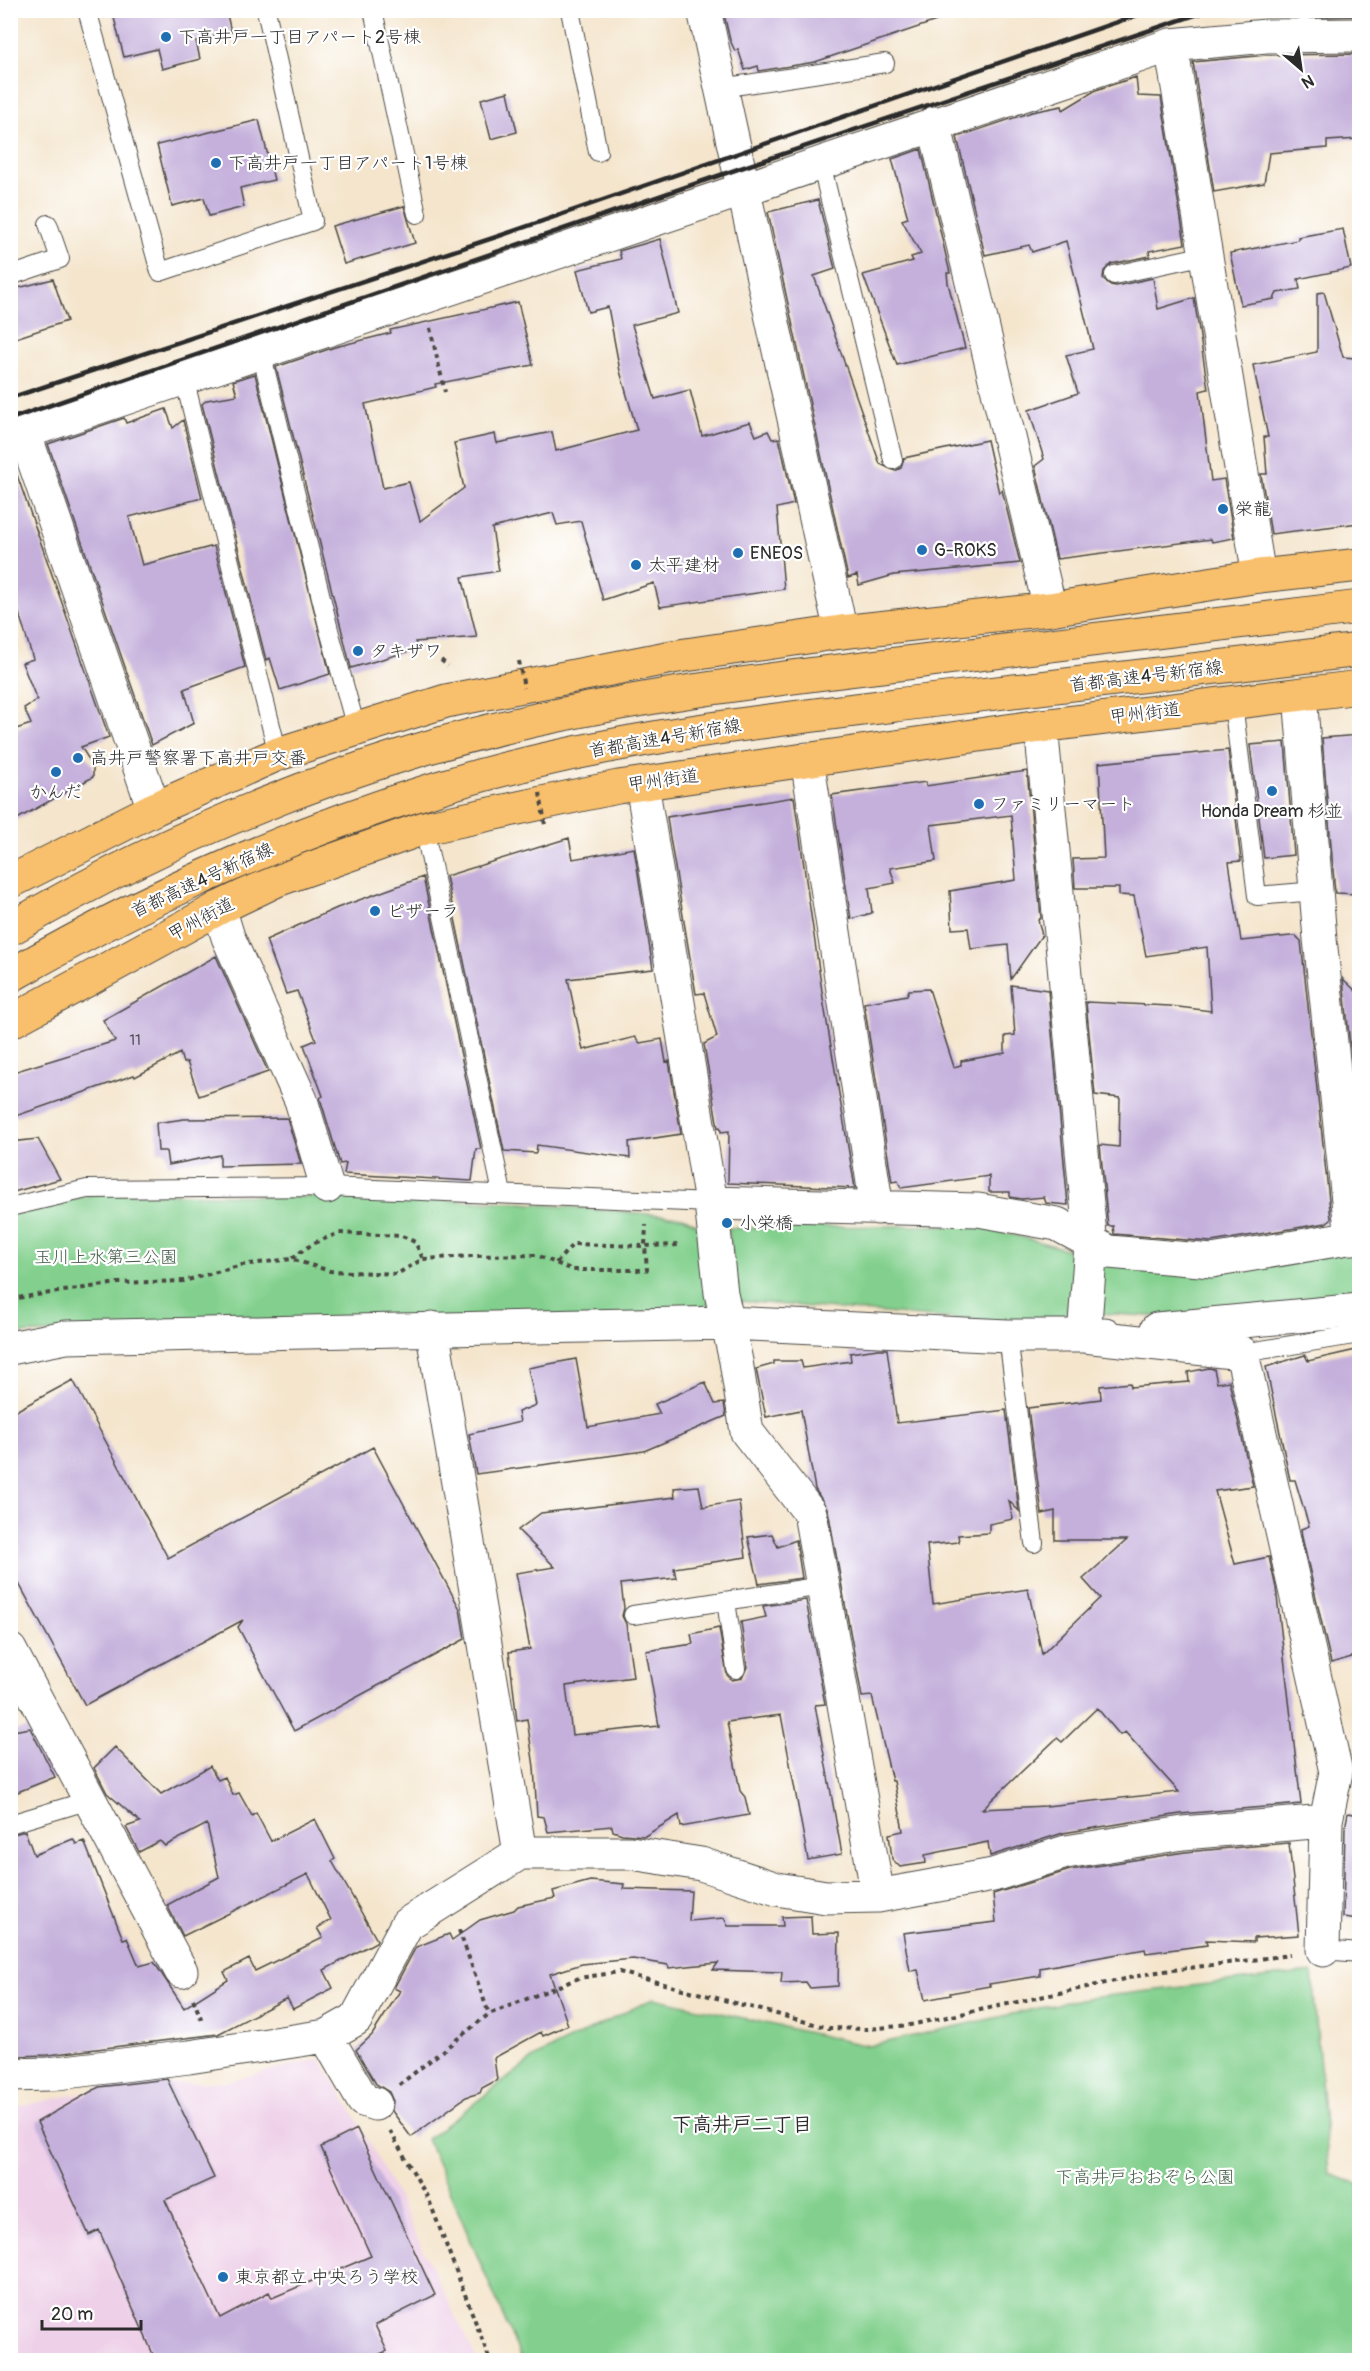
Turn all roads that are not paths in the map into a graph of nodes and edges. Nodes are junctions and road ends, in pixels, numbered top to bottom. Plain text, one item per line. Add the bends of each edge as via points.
1 (87, 10) edge
2 (266, 10) edge
3 (373, 10) edge
4 (570, 10) edge
5 (704, 10) edge
6 (1359, 35) edge
7 (1171, 45) junction
8 (885, 63) dead end
9 (721, 88) junction
10 (934, 123) junction
11 (598, 152) dead end
12 (821, 163) junction
13 (743, 191) junction
14 (417, 214) dead end
15 (48, 224) dead end
16 (1206, 255) junction
17 (1114, 275) dead end
18 (10, 276) edge
19 (261, 352) junction
20 (184, 378) junction
21 (17, 435) edge
22 (893, 460) dead end
23 (1359, 565) edge
24 (1259, 576) junction
25 (1359, 608) edge
26 (1050, 609) junction
27 (841, 632) junction
28 (1359, 650) edge
29 (1359, 687) edge
30 (1300, 695) junction
31 (1233, 703) junction
32 (1041, 726) junction
33 (356, 728) junction
34 (278, 754) junction
35 (807, 759) junction
36 (642, 784) junction
37 (154, 809) junction
38 (424, 828) junction
39 (10, 882) edge
40 (1316, 891) junction
41 (219, 908) junction
42 (10, 929) edge
43 (10, 976) edge
44 (10, 1022) edge
45 (327, 1186) junction
46 (502, 1193) junction
47 (711, 1203) junction
48 (10, 1208) edge
49 (877, 1208) junction
50 (1355, 1237) edge
51 (1091, 1245) junction
52 (1359, 1310) edge
53 (728, 1323) junction
54 (432, 1328) junction
55 (1359, 1334) edge
56 (1008, 1336) junction
57 (1084, 1336) junction
58 (10, 1348) edge
59 (1242, 1353) junction
60 (1034, 1543) dead end
61 (822, 1586) junction
62 (726, 1601) junction
63 (633, 1615) dead end
64 (10, 1650) edge
65 (736, 1668) dead end
66 (1348, 1768) edge
67 (90, 1800) junction
68 (1326, 1821) junction
69 (10, 1824) edge
70 (520, 1853) junction
71 (878, 1896) junction
72 (1323, 1950) joint
73 (1359, 1953) edge
74 (180, 1971) road end
75 (326, 2036) junction
76 (10, 2075) edge
77 (375, 2104) road end

1 - 2 lane via 160,272 313,220
3 - 14 lane
4 - 11 lane
5 - 9 street
6 - 7 street via 1266,36
7 - 10 street
7 - 16 street
8 - 9 lane
9 - 13 street
10 - 12 street
10 - 26 street
12 - 13 street
12 - 22 lane
13 - 19 street
13 - 27 street
15 - 18 lane via 60,260
16 - 17 lane
16 - 24 street
19 - 20 street
19 - 33 lane
20 - 21 street
20 - 34 lane
21 - 37 street
23 - 24 highway
24 - 26 highway
25 - 42 highway, bridge via 732,684 569,712 430,747 303,789 172,844
26 - 27 highway
27 - 33 highway via 672,657 446,701
28 - 43 highway, 首都高速4号新宿線, bridge via 745,723 578,753 444,786 316,829 188,883
29 - 30 highway, 甲州街道
30 - 31 highway, 甲州街道
30 - 40 street
31 - 32 highway, 甲州街道
31 - 40 lane via 1257,896
32 - 35 highway, 甲州街道
32 - 51 street
33 - 34 highway
34 - 37 highway
35 - 36 highway, 甲州街道
35 - 49 street
36 - 38 highway, 甲州街道
36 - 47 street
37 - 39 highway
38 - 41 highway, 甲州街道 via 278,880
38 - 46 lane
40 - 50 street
41 - 44 highway, 甲州街道
41 - 45 street via 228,937 301,1100
45 - 46 lane
45 - 48 lane via 87,1189
46 - 47 lane
47 - 49 street
47 - 53 street
49 - 51 street via 978,1210 1057,1224
50 - 51 street via 1212,1261 1109,1252
51 - 57 street
52 - 57 street
53 - 54 street
53 - 56 street
53 - 61 street via 747,1432 810,1513
54 - 58 street via 66,1337
54 - 70 street
55 - 59 lane
56 - 57 street
56 - 60 lane
57 - 59 street
59 - 66 street
61 - 62 lane
61 - 71 street
62 - 63 lane
62 - 65 lane
64 - 67 street
66 - 68 street
67 - 69 lane
67 - 74 street
68 - 71 street via 1184,1833 1066,1852 993,1875
68 - 72 street
70 - 71 street via 631,1853 701,1864 777,1888 826,1897
70 - 75 street via 407,1924 356,2019
72 - 73 lane
75 - 76 street via 49,2074
75 - 77 street via 363,2100

